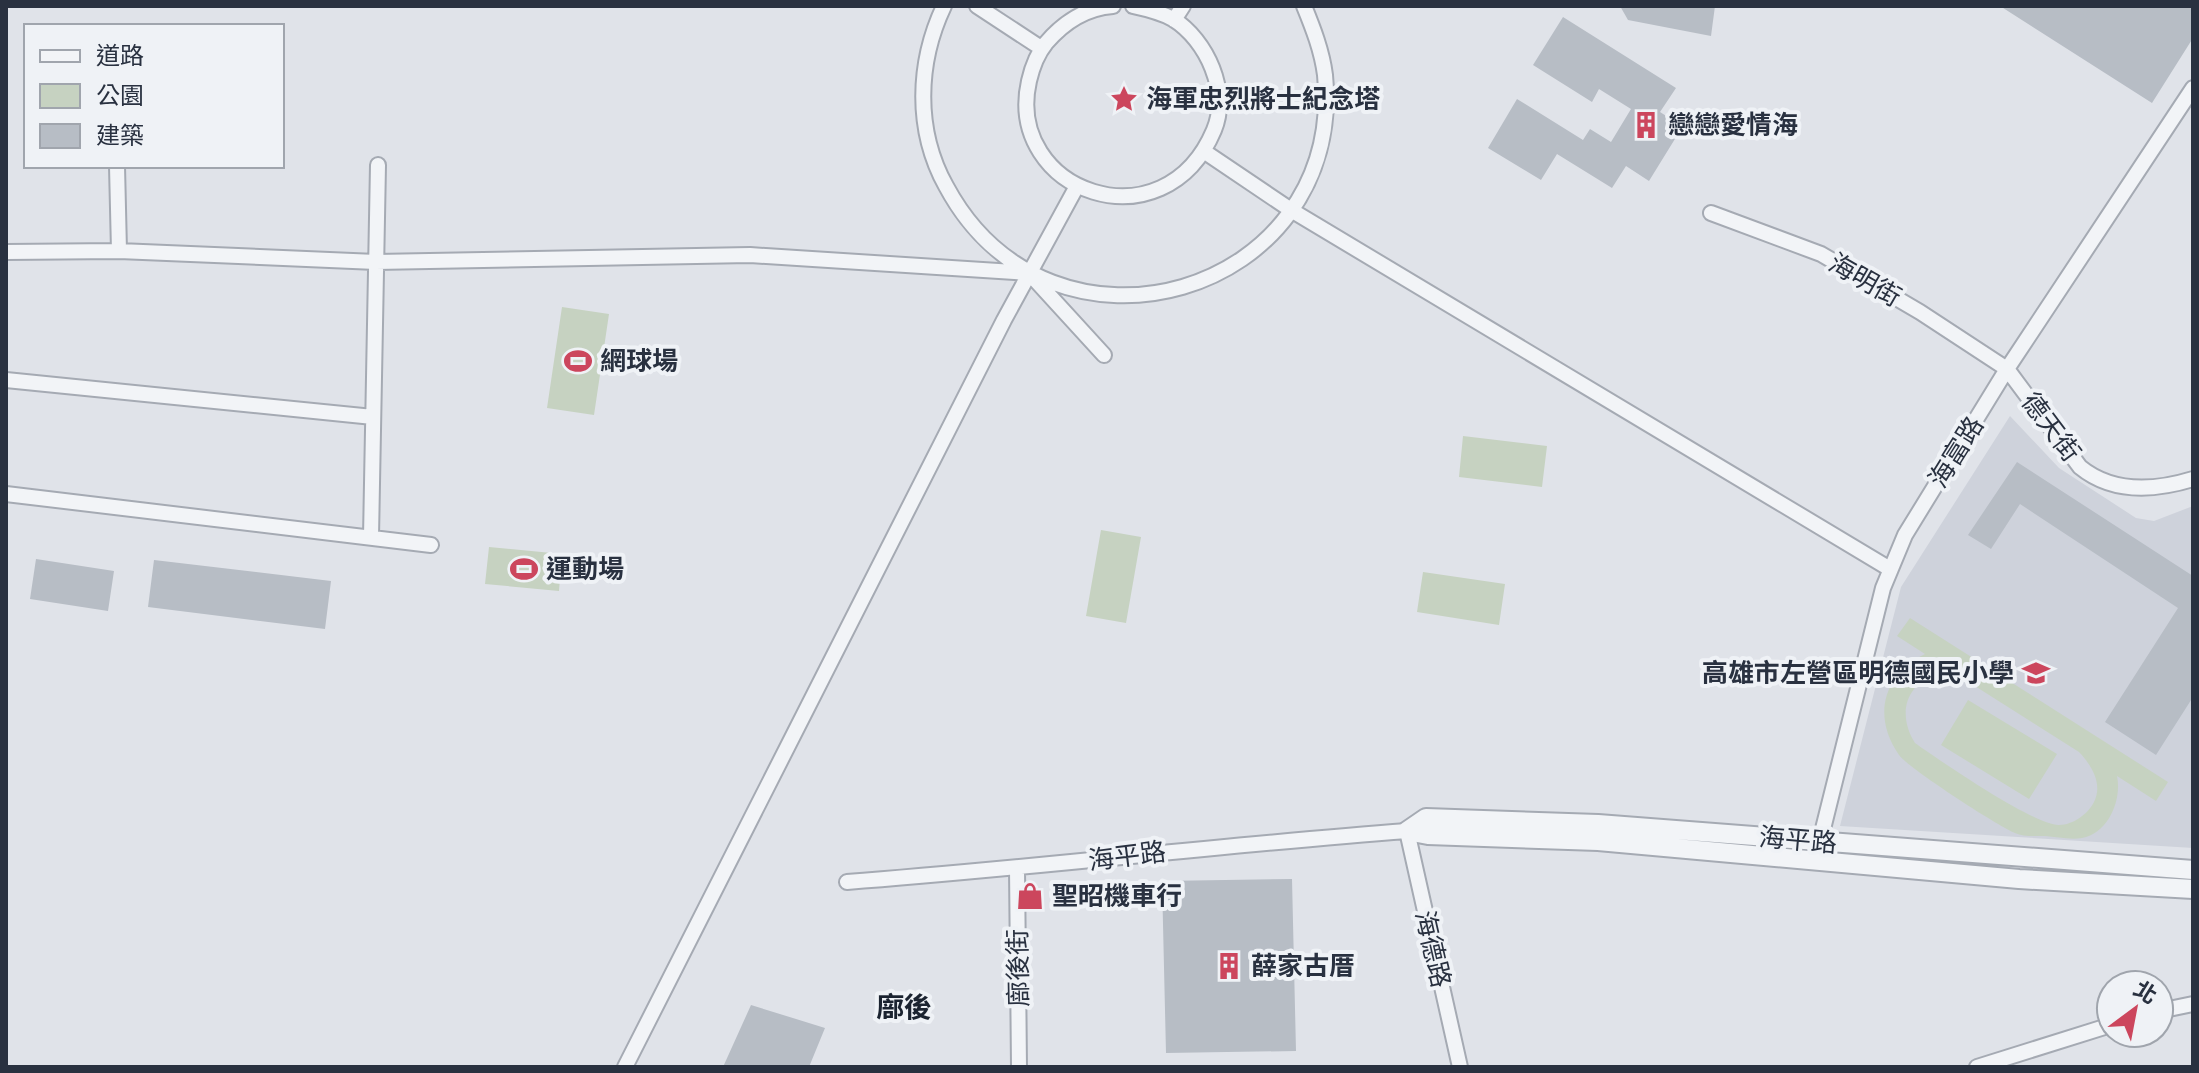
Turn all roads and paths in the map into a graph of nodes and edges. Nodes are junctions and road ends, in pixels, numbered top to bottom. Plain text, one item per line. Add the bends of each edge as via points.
1 (944, 6) edge
2 (977, 6) edge
3 (1113, 6) edge
4 (1133, 6) edge
5 (1183, 6) edge
6 (1304, 6) edge
7 (1174, 20) junction
8 (1041, 48) junction
9 (2193, 88) edge
10 (1205, 152) junction
11 (378, 165) dead end
12 (117, 168) edge
13 (1077, 186) junction
14 (1291, 210) junction
15 (1711, 213) dead end
16 (119, 251) junction
17 (6, 252) edge
18 (376, 262) junction
19 (1029, 273) junction
20 (1104, 355) dead end
21 (2007, 369) junction
22 (6, 380) edge
23 (373, 417) junction
24 (2193, 479) edge
25 (6, 494) edge
26 (371, 537) junction
27 (431, 545) dead end
28 (1890, 569) junction
29 (1407, 831) junction
30 (1819, 851) junction
31 (1017, 869) junction
32 (2193, 870) edge
33 (847, 882) dead end
34 (2193, 889) edge
35 (2095, 1030) edge
36 (625, 1067) edge
37 (1019, 1067) edge
38 (1460, 1067) edge
39 (1977, 1067) edge

1 - 19 street via 932,32 923,78 924,125 937,170 959,211 991,246
2 - 8 street
3 - 8 street via 1078,15
4 - 7 street
5 - 7 street
6 - 14 street via 1325,74 1325,110 1320,145
7 - 10 street via 1197,40 1212,65 1219,94 1217,124
8 - 13 street via 1029,80 1027,114 1044,157
9 - 21 street, 海富路
10 - 13 street via 1187,174 1135,197 1106,196
10 - 14 street
11 - 18 street
12 - 16 street
13 - 19 street
14 - 19 street via 1264,242 1231,267 1166,292 1110,296 1068,289
14 - 28 street
15 - 21 street, 海明街 via 1821,254
16 - 17 street
16 - 18 street
18 - 19 street via 750,255
18 - 23 street
19 - 20 street
19 - 36 street
21 - 24 street, 德天街 via 2093,477 2129,489
21 - 28 street, 海富路 via 1905,535
22 - 23 street
23 - 26 street
25 - 26 street
26 - 27 street
28 - 30 street, 海富路
29 - 30 street, 海平路 via 1426,818 1598,824
29 - 31 street, 海平路
29 - 38 street, 海德路
30 - 32 street, 海平路
30 - 34 street, 海平路 via 2019,879
31 - 33 street, 海平路
31 - 37 street, 廍後街
35 - 39 street

